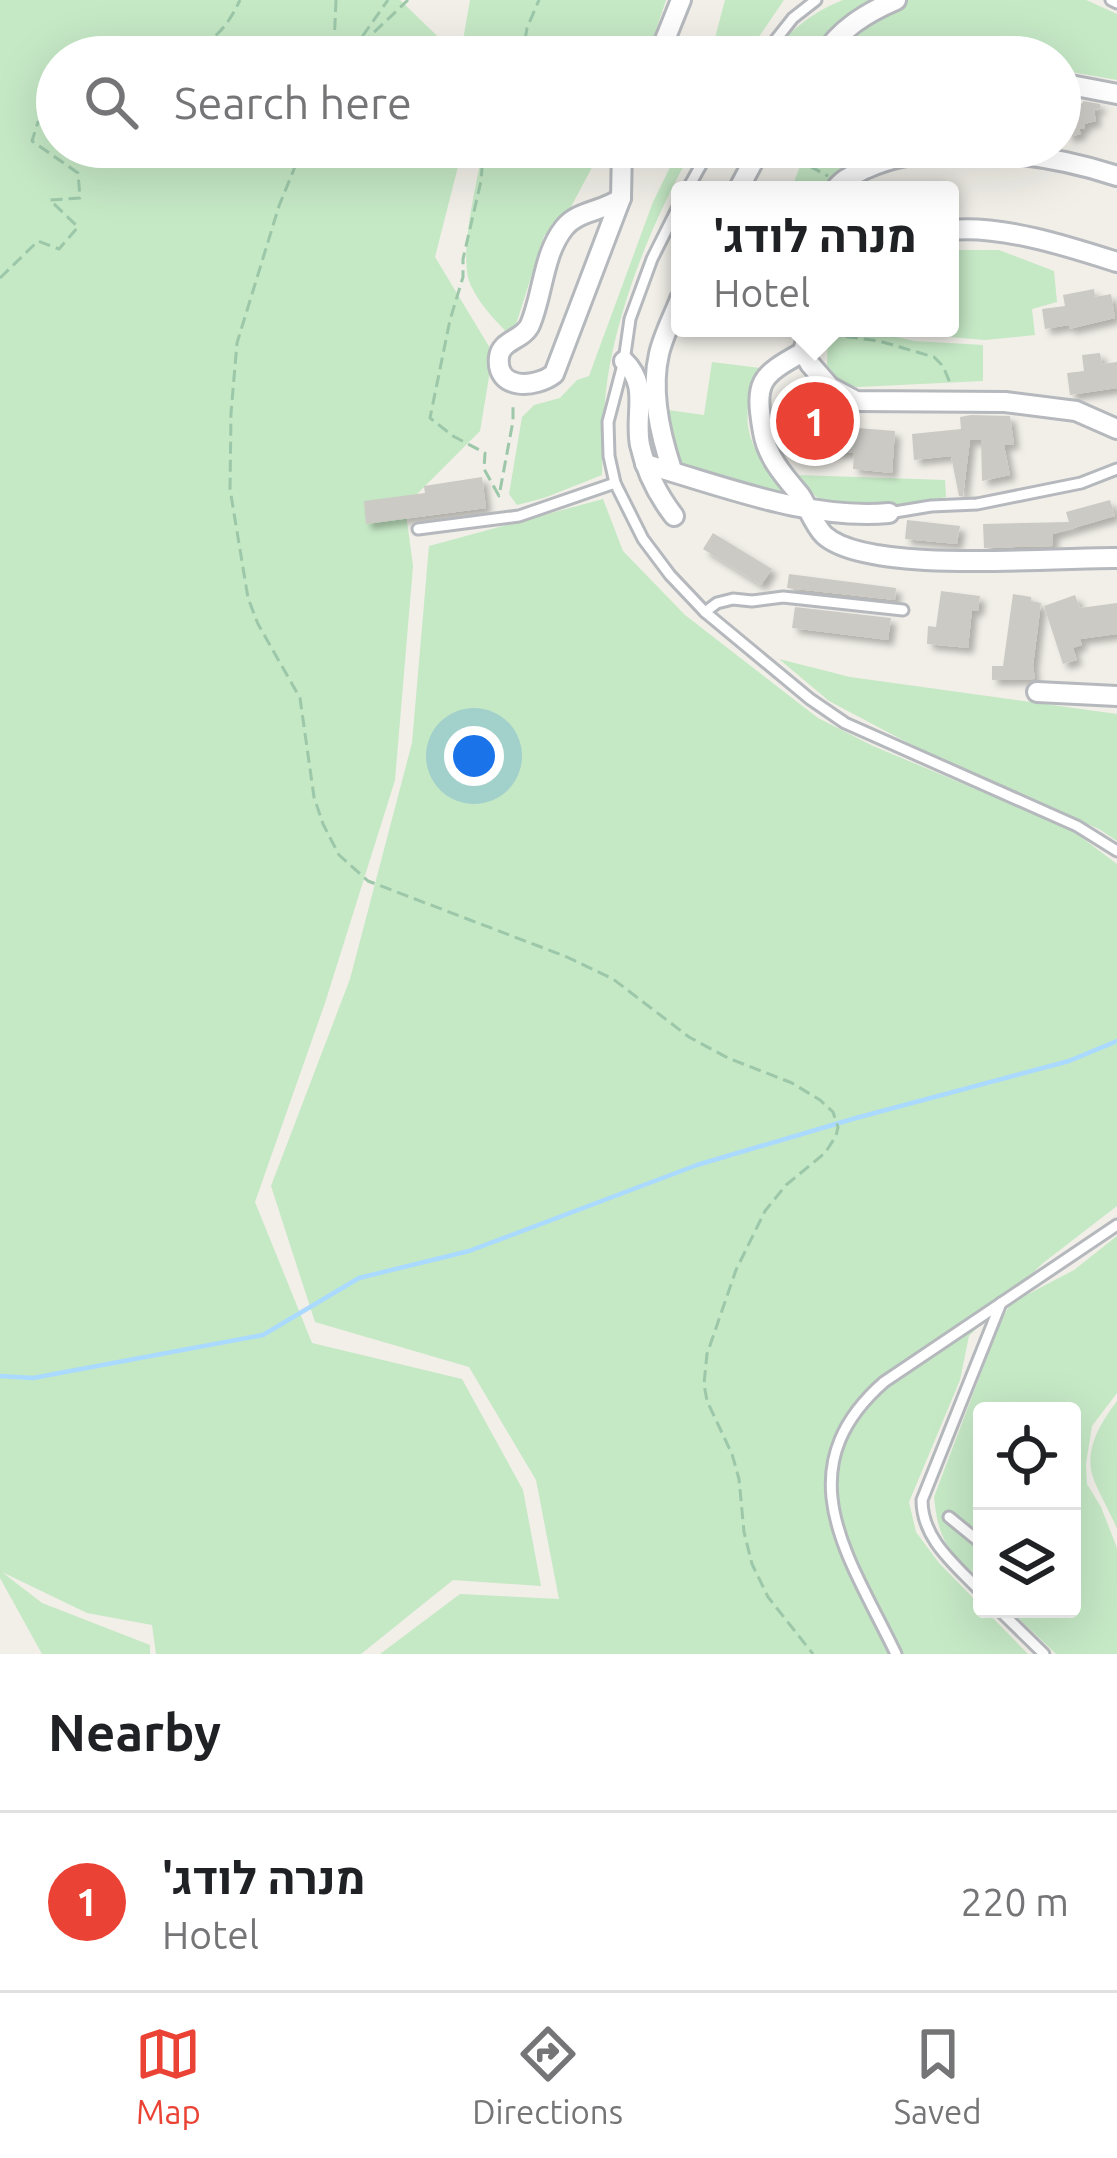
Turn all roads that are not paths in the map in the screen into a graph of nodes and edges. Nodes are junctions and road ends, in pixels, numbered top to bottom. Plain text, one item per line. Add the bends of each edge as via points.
1 (680, 0) edge
2 (816, 0) edge
3 (896, 0) edge
4 (666, 36) edge
5 (779, 36) edge
6 (840, 36) edge
7 (1081, 87) edge
8 (1117, 94) edge
9 (1081, 165) edge
10 (622, 168) edge
11 (1117, 176) edge
12 (621, 198) junction
13 (671, 220) edge
14 (959, 229) edge
15 (1117, 262) edge
16 (671, 322) edge
17 (807, 337) edge
18 (803, 352) junction
19 (623, 362) junction
20 (1117, 429) edge
21 (645, 464) junction
22 (1117, 469) edge
23 (672, 470) junction
24 (615, 483) junction
25 (810, 508) junction
26 (889, 513) joint
27 (674, 516) dead end
28 (418, 529) dead end
29 (1117, 558) edge
30 (903, 610) dead end
31 (705, 612) junction
32 (1037, 692) dead end
33 (1117, 696) edge
34 (1117, 851) edge
35 (1117, 1225) edge
36 (1000, 1303) junction
37 (949, 1517) dead end
38 (973, 1537) edge
39 (971, 1581) edge
40 (1007, 1618) edge
41 (896, 1654) edge
42 (1043, 1654) edge

1 - 4 street
2 - 5 lane
3 - 6 street
7 - 8 street
9 - 11 street
10 - 12 street
12 - 12 street via 554,374 525,386 504,376 499,354 526,332 560,232
13 - 19 lane via 630,319
14 - 15 street via 1002,231
16 - 23 street via 655,384
17 - 18 street
18 - 20 street via 830,388 856,401 1005,402 1085,413
18 - 25 street via 772,370 759,398 765,443
19 - 21 street via 639,380
19 - 24 lane via 608,422
21 - 23 street
21 - 27 street
22 - 26 lane via 977,504
23 - 25 street
24 - 28 lane via 519,516
24 - 31 lane via 643,539
25 - 26 street
25 - 29 street via 823,534 886,556
30 - 31 lane via 783,597 733,599
31 - 34 lane via 845,724
32 - 33 street
35 - 36 lane
36 - 39 lane via 922,1499 930,1537
36 - 41 lane via 871,1394 831,1465 834,1519
37 - 38 lane
40 - 42 lane

